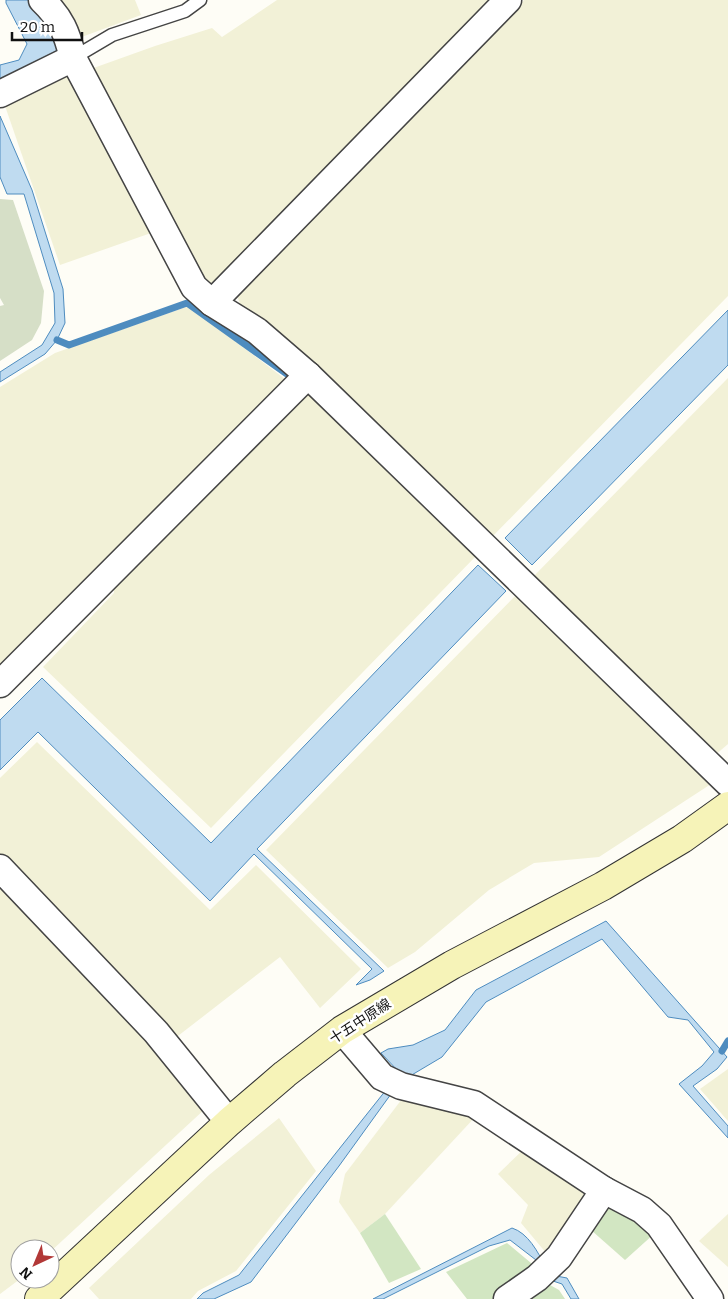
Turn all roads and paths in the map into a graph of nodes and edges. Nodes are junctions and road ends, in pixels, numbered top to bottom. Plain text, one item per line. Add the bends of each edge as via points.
1 (42, 0) edge
2 (200, 0) edge
3 (508, 0) edge
4 (73, 58) junction
5 (0, 94) edge
6 (212, 303) junction
7 (308, 375) junction
8 (0, 684) edge
9 (728, 783) edge
10 (728, 806) edge
11 (0, 868) edge
12 (342, 1030) junction
13 (229, 1122) junction
14 (604, 1190) junction
15 (39, 1299) edge
16 (507, 1299) edge
17 (710, 1299) edge

1 - 4 street via 67,34
2 - 4 lane via 184,11 112,35
3 - 6 street
4 - 5 street
4 - 6 street via 194,287
6 - 7 street via 257,331
7 - 8 street
7 - 9 street
10 - 12 main road, 十五中原線 via 682,839 603,886 452,965
11 - 13 street via 156,1032
12 - 13 main road, 十五中原線
12 - 14 street via 382,1076 401,1086 474,1104
13 - 15 main road, 十五中原線
14 - 16 street via 559,1257 537,1278
14 - 17 street via 642,1210 659,1225

